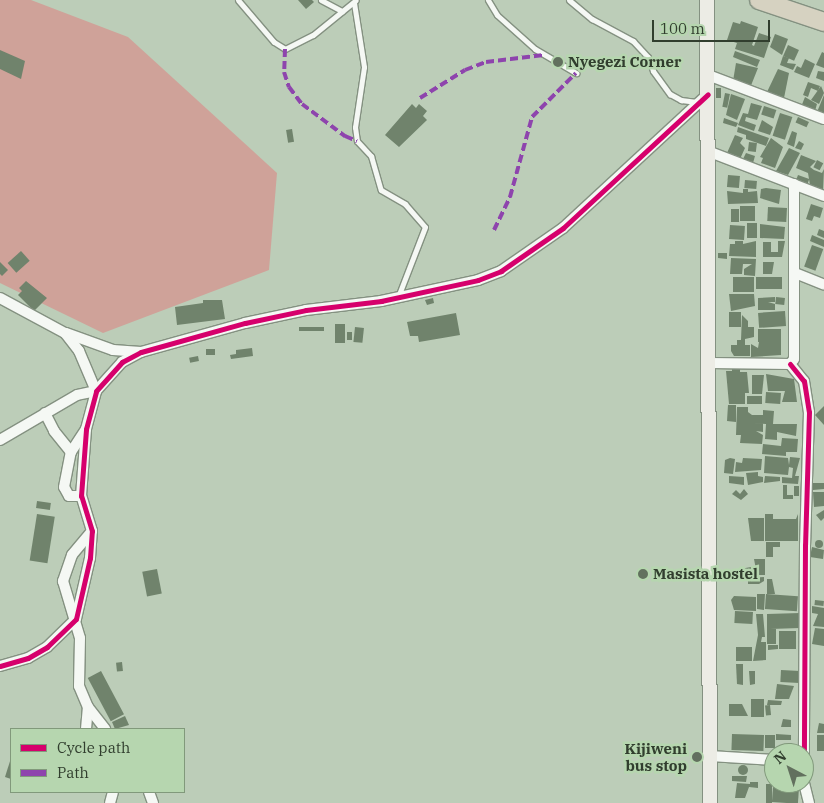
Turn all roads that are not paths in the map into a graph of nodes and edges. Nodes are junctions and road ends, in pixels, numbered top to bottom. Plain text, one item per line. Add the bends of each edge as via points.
1 (238, 0) edge
2 (321, 0) edge
3 (488, 0) edge
4 (568, 0) edge
5 (707, 0) edge
6 (355, 1) edge
7 (766, 1) edge
8 (342, 11) junction
9 (824, 22) edge
10 (576, 72) dead end
11 (708, 74) junction
12 (703, 98) junction
13 (824, 119) edge
14 (710, 152) junction
15 (794, 184) junction
16 (824, 196) edge
17 (795, 273) junction
18 (824, 286) edge
19 (0, 298) edge
20 (398, 298) junction
21 (65, 332) junction
22 (141, 352) junction
23 (710, 363) junction
24 (790, 364) junction
25 (96, 391) junction
26 (45, 413) junction
27 (86, 428) junction
28 (0, 440) edge
29 (71, 452) junction
30 (81, 496) junction
31 (92, 531) junction
32 (76, 619) junction
33 (0, 666) edge
34 (88, 707) junction
35 (86, 728) edge
36 (103, 728) edge
37 (804, 743) edge
38 (710, 756) junction
39 (764, 759) edge
40 (710, 803) edge

1 - 8 lane via 274,42 285,49 313,35
2 - 8 lane
3 - 10 lane via 497,15 535,49
4 - 12 lane via 592,19 633,41 648,57 653,71 670,94 681,100
5 - 11 main road
6 - 8 lane
6 - 20 lane via 364,67 355,127 358,141 371,156 381,190 405,204 426,227
7 - 9 highway
11 - 12 main road
11 - 13 street
12 - 14 main road
12 - 20 street via 642,158 534,250 501,271 478,280
14 - 15 street
14 - 23 main road
15 - 16 street
15 - 17 street
17 - 18 street
17 - 24 street via 796,352
19 - 21 street
20 - 22 street via 298,312
21 - 22 street via 113,350
21 - 25 street via 79,351
22 - 25 street via 122,362
23 - 24 street
23 - 38 main road
24 - 37 street via 804,381 809,412
25 - 26 street via 77,395
25 - 27 street
26 - 28 street
26 - 29 street
27 - 29 street
27 - 30 street
29 - 30 street via 64,487 69,496
30 - 31 street
31 - 32 street via 90,558
31 - 32 street via 72,555 63,581
32 - 33 street via 47,647 28,658
32 - 34 street via 80,638 79,686
34 - 35 street
34 - 36 street
38 - 39 street
38 - 40 main road

